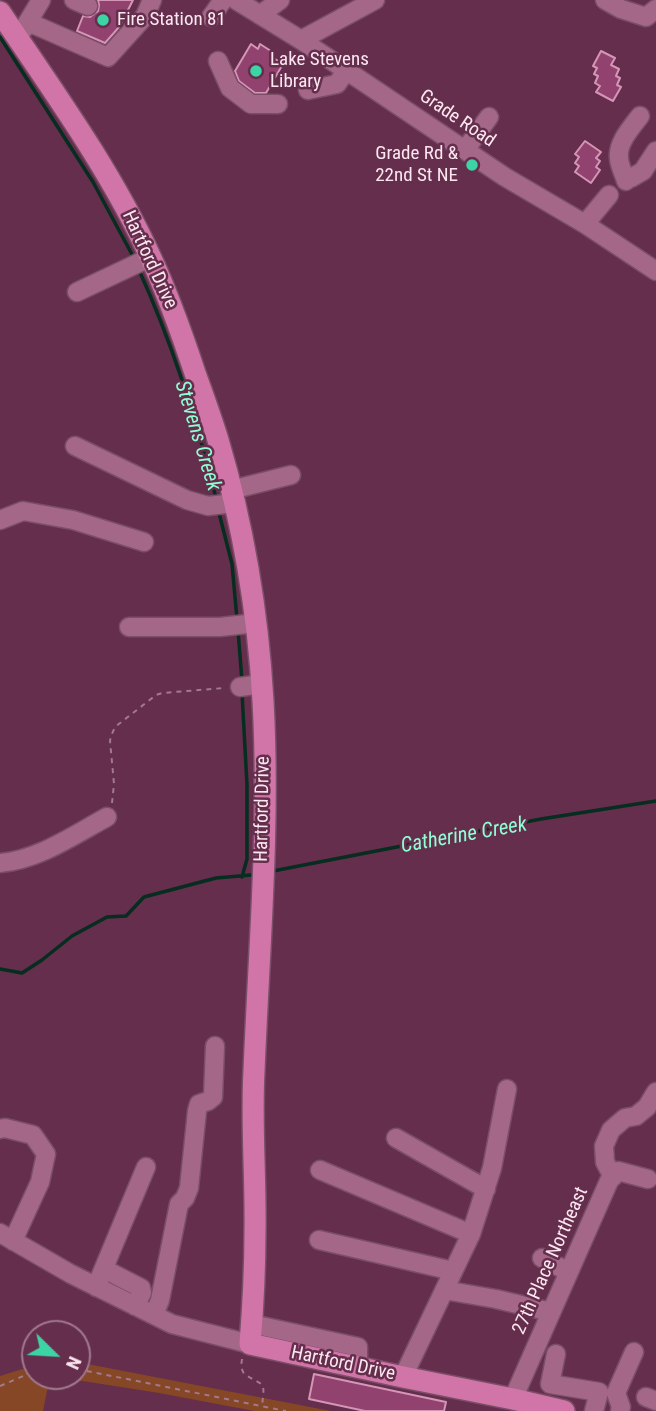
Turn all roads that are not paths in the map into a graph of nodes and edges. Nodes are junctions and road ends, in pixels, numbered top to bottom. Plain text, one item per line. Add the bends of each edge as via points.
1 (41, 0) edge
2 (152, 0) edge
3 (223, 0) edge
4 (236, 0) edge
5 (280, 0) edge
6 (375, 0) edge
7 (605, 0) edge
8 (656, 9) edge
9 (0, 12) edge
10 (260, 15) junction
11 (211, 17) dead end
12 (23, 30) junction
13 (301, 40) junction
14 (218, 61) dead end
15 (346, 71) junction
16 (308, 90) dead end
17 (278, 104) dead end
18 (640, 116) dead end
19 (489, 117) dead end
20 (465, 150) junction
21 (656, 151) edge
22 (609, 194) dead end
23 (585, 225) junction
24 (142, 262) junction
25 (656, 271) edge
26 (77, 292) dead end
27 (75, 446) dead end
28 (291, 475) dead end
29 (226, 500) junction
30 (0, 520) edge
31 (144, 542) dead end
32 (244, 625) junction
33 (129, 627) dead end
34 (107, 817) road end
35 (0, 863) edge
36 (215, 1046) dead end
37 (507, 1089) dead end
38 (656, 1092) edge
39 (0, 1129) edge
40 (396, 1138) dead end
41 (146, 1167) dead end
42 (320, 1170) dead end
43 (613, 1177) junction
44 (648, 1179) dead end
45 (486, 1189) junction
46 (471, 1234) junction
47 (6, 1237) edge
48 (319, 1240) dead end
49 (542, 1258) dead end
50 (104, 1269) junction
51 (453, 1271) junction
52 (569, 1272) junction
53 (96, 1287) junction
54 (444, 1290) junction
55 (135, 1306) junction
56 (551, 1312) junction
57 (154, 1315) junction
58 (248, 1337) junction
59 (634, 1352) dead end
60 (556, 1354) dead end
61 (403, 1377) junction
62 (513, 1399) junction
63 (564, 1411) edge
64 (594, 1411) edge
65 (620, 1411) edge

1 - 12 street
2 - 12 street via 145,16 108,57
3 - 11 street
4 - 10 street, Grade Road
5 - 10 street
6 - 13 street
7 - 8 street via 646,17
9 - 12 main road, Hartford Drive
10 - 13 street, Grade Road
12 - 24 main road, Hartford Drive via 129,213
13 - 15 street, Grade Road
14 - 17 street via 230,88 251,104
15 - 16 street via 337,84
15 - 20 street, Grade Road
18 - 21 street via 618,159 628,179 643,171
19 - 20 street
20 - 23 street, Grade Road
22 - 23 street
23 - 25 street, Grade Road
24 - 26 street
24 - 29 main road, Hartford Drive via 174,313 218,438
27 - 29 street via 187,500 208,506
28 - 29 street
29 - 32 main road, Hartford Drive via 246,557
30 - 31 street via 23,511 73,520
32 - 33 street
32 - 58 main road, Hartford Drive via 265,780 253,1098 255,1232
34 - 35 street via 33,856
36 - 57 street via 213,1097 199,1104 197,1111 189,1188 179,1203
37 - 45 street
38 - 43 street via 647,1107 611,1130 604,1146 605,1162
39 - 47 street via 33,1135 46,1154 40,1182
40 - 45 street
41 - 50 street
42 - 46 street
43 - 44 street, 27th Place Northeast via 618,1171
43 - 52 street, 27th Place Northeast
45 - 46 street
46 - 51 street
47 - 53 street
48 - 51 street
49 - 52 street
50 - 53 street
50 - 55 street via 141,1289
51 - 54 street
52 - 56 street, 27th Place Northeast
53 - 55 street
54 - 56 street
54 - 61 street
55 - 57 street
56 - 62 street, 27th Place Northeast
57 - 58 street via 172,1324
58 - 61 main road, Hartford Drive
59 - 65 street via 616,1393
60 - 64 street via 550,1384 599,1392
61 - 62 main road, Hartford Drive
62 - 63 main road, Hartford Drive

